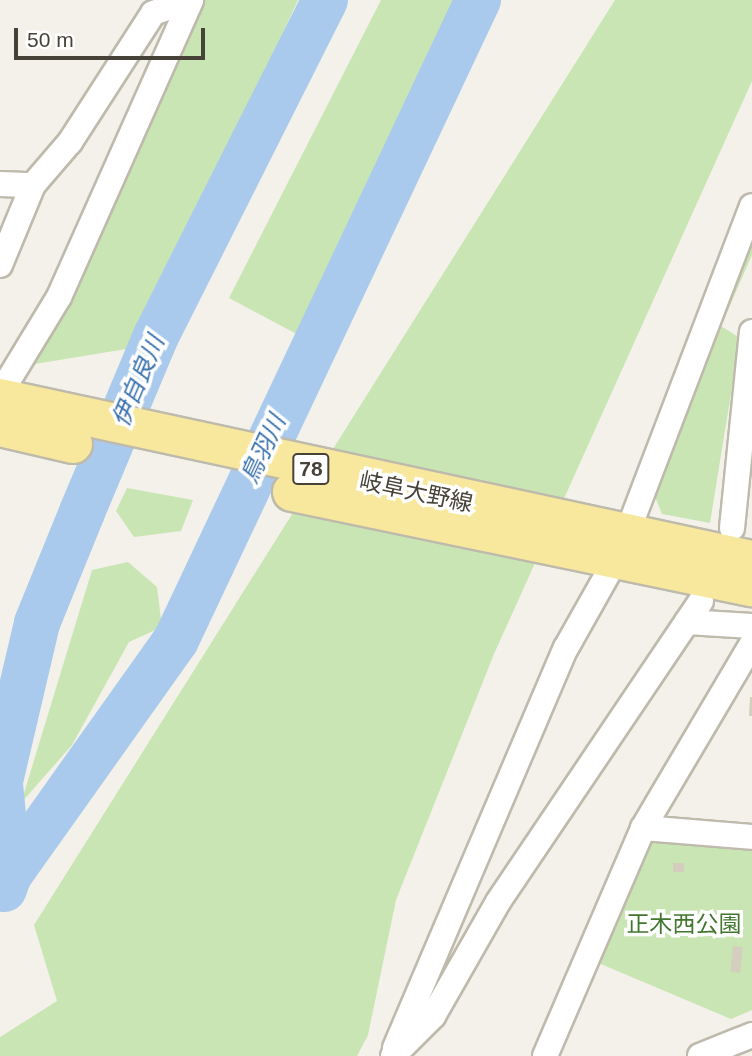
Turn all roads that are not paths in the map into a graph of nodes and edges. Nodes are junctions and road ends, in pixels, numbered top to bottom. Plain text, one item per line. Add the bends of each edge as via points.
1 (191, 0) edge
2 (0, 184) edge
3 (33, 185) junction
4 (752, 206) edge
5 (0, 265) edge
6 (752, 332) edge
7 (11, 412) edge
8 (732, 527) dead end
9 (602, 545) junction
10 (752, 560) edge
11 (752, 587) edge
12 (751, 632) edge
13 (643, 828) junction
14 (752, 837) edge
15 (752, 1035) edge
16 (752, 1041) edge
17 (392, 1056) edge
18 (545, 1056) edge
19 (700, 1056) edge
20 (751, 1056) edge

1 - 3 street via 153,13 70,142
1 - 7 street
2 - 3 street
3 - 5 street
4 - 9 street
6 - 8 street
7 - 9 main road, 岐阜大野線 / 78
9 - 10 main road, 岐阜大野線 / 78
9 - 11 main road, 岐阜大野線 / 78
9 - 17 street via 566,648
12 - 13 street
12 - 17 street via 698,615 498,902 433,1016
13 - 14 street
13 - 18 street
15 - 19 street
16 - 20 street

